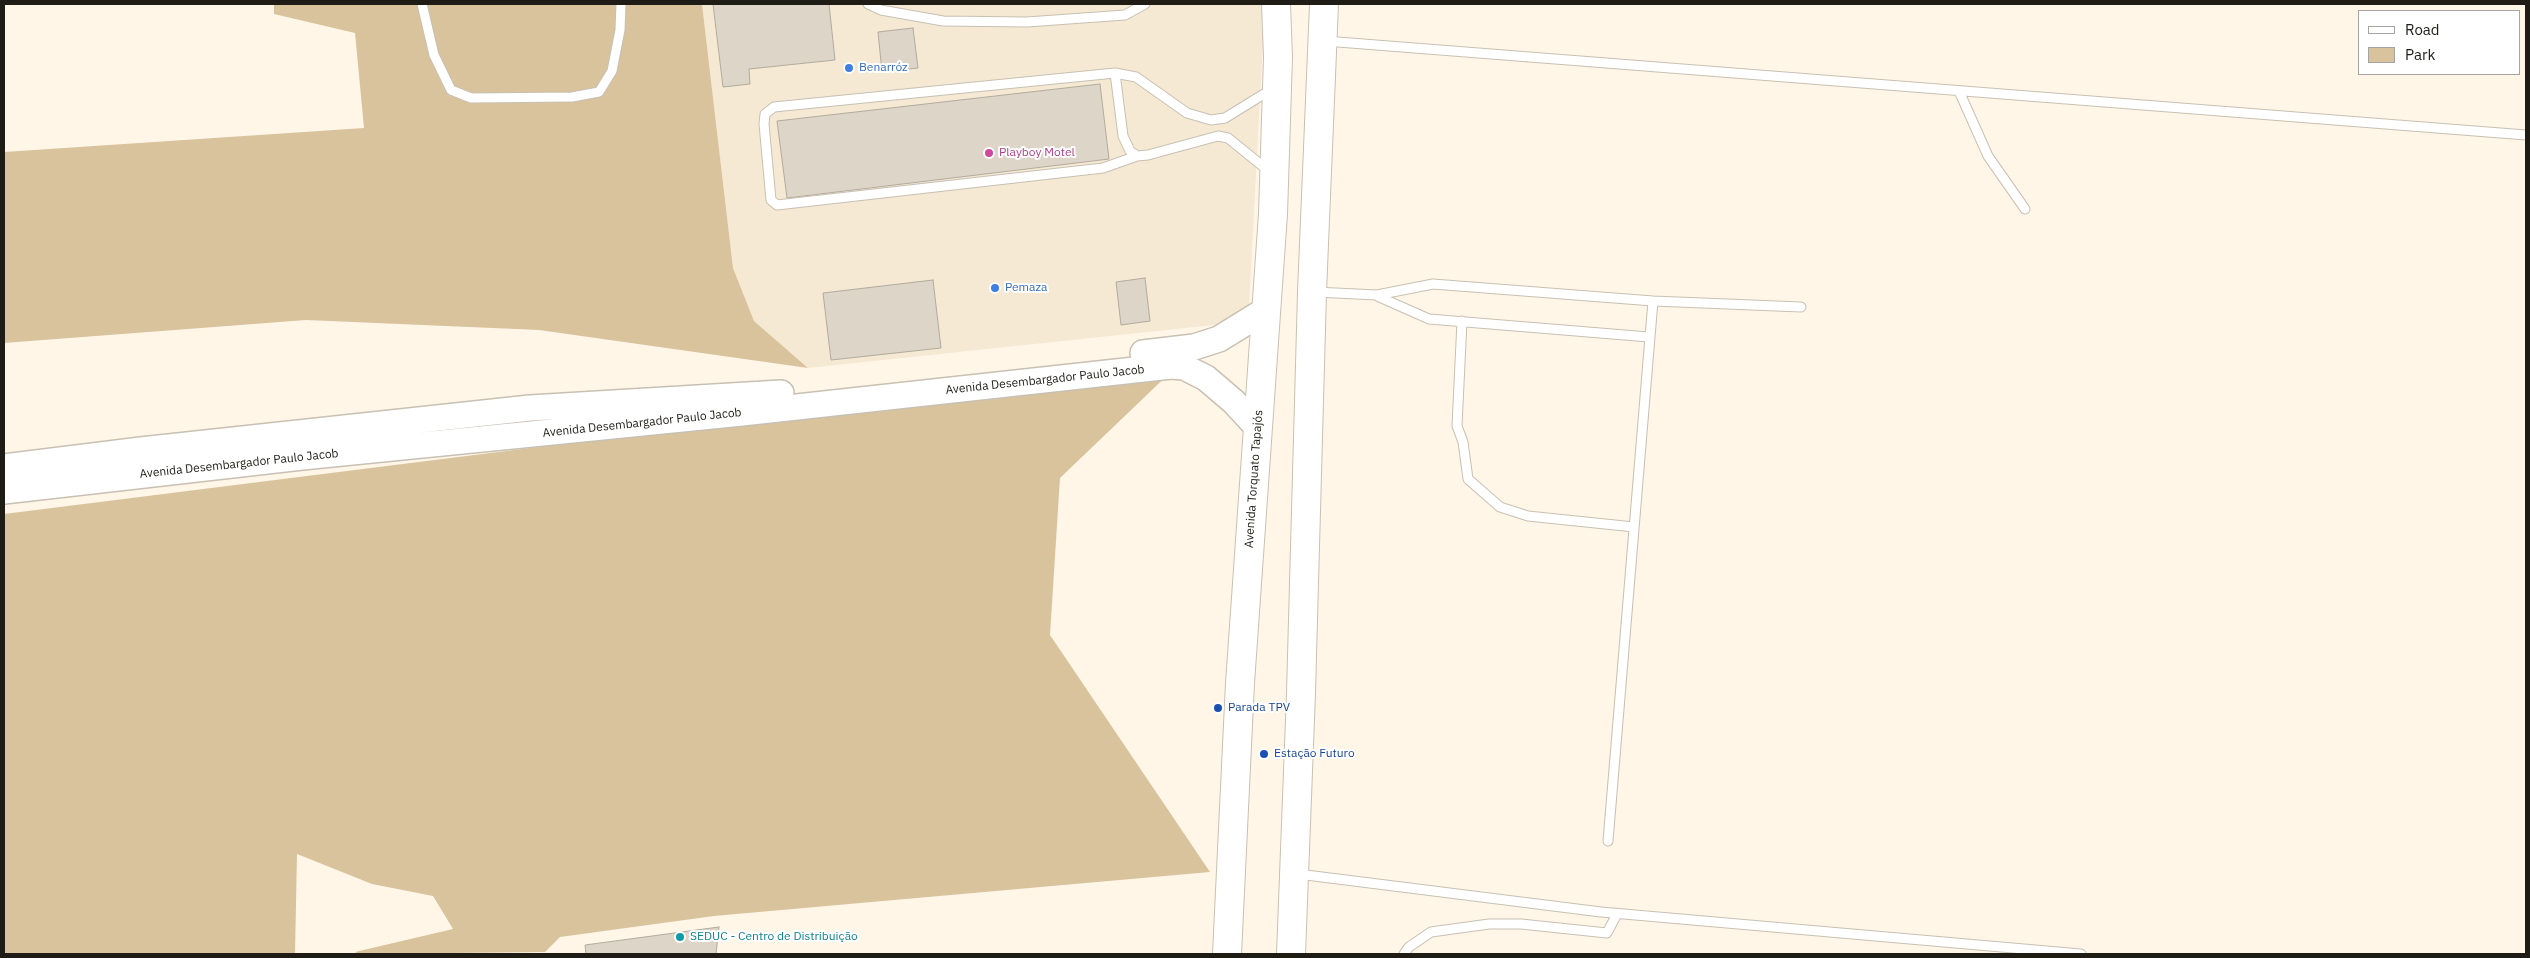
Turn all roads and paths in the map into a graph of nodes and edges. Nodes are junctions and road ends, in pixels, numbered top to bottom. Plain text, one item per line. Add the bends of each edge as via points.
1 (422, 4) edge
2 (621, 4) edge
3 (868, 4) edge
4 (1145, 4) edge
5 (1276, 4) edge
6 (1284, 4) edge
7 (1324, 4) edge
8 (1323, 41) junction
9 (1278, 57) junction
10 (1115, 73) junction
11 (1277, 86) junction
12 (1959, 91) junction
13 (2526, 136) edge
14 (1137, 156) junction
15 (1274, 175) junction
16 (2025, 209) dead end
17 (1312, 292) junction
18 (1377, 295) junction
19 (1653, 301) junction
20 (1800, 307) dead end
21 (1266, 310) junction
22 (1462, 321) junction
23 (1649, 337) junction
24 (476, 414) junction
25 (1258, 428) junction
26 (478, 439) junction
27 (4, 467) edge
28 (4, 490) edge
29 (1634, 527) junction
30 (1608, 841) dead end
31 (1295, 874) junction
32 (1617, 914) junction
33 (1227, 954) edge
34 (1291, 954) edge
35 (1404, 954) edge
36 (2081, 954) edge

1 - 2 lane via 434,55 451,90 471,98 572,97 600,92 612,71
3 - 4 lane via 881,10 944,21 1027,22 1126,15
5 - 9 highway, Avenida Torquato Tapajós
6 - 9 highway
7 - 8 highway
8 - 12 lane
8 - 17 highway
9 - 11 highway, Avenida Torquato Tapajós
10 - 11 lane via 1136,78 1186,113 1211,120 1226,118
10 - 14 lane via 1123,136 1130,151
10 - 14 lane via 774,107 765,114 764,124 771,200 777,205 785,205 1103,168
11 - 15 highway, Avenida Torquato Tapajós
12 - 13 lane
12 - 16 lane via 1988,156
14 - 15 lane via 1218,136 1228,138
15 - 21 highway, Avenida Torquato Tapajós
17 - 18 lane
17 - 31 highway
18 - 19 lane via 1433,284
18 - 22 lane via 1429,319
19 - 20 lane
19 - 23 lane
21 - 24 street, Avenida Desembargador Paulo Jacob via 1219,339 1194,347 811,391
21 - 25 highway, Avenida Torquato Tapajós
22 - 23 lane
22 - 29 lane via 1457,426 1463,442 1468,480 1500,507 1528,516
23 - 29 lane
24 - 26 street
24 - 27 street, Avenida Desembargador Paulo Jacob
25 - 26 street, Avenida Desembargador Paulo Jacob via 1206,378 1184,367 1172,366
25 - 33 highway, Avenida Torquato Tapajós via 1239,689
26 - 28 street, Avenida Desembargador Paulo Jacob
29 - 30 lane
31 - 32 lane
31 - 34 highway
32 - 35 lane via 1607,933 1489,924 1431,932
32 - 36 lane

